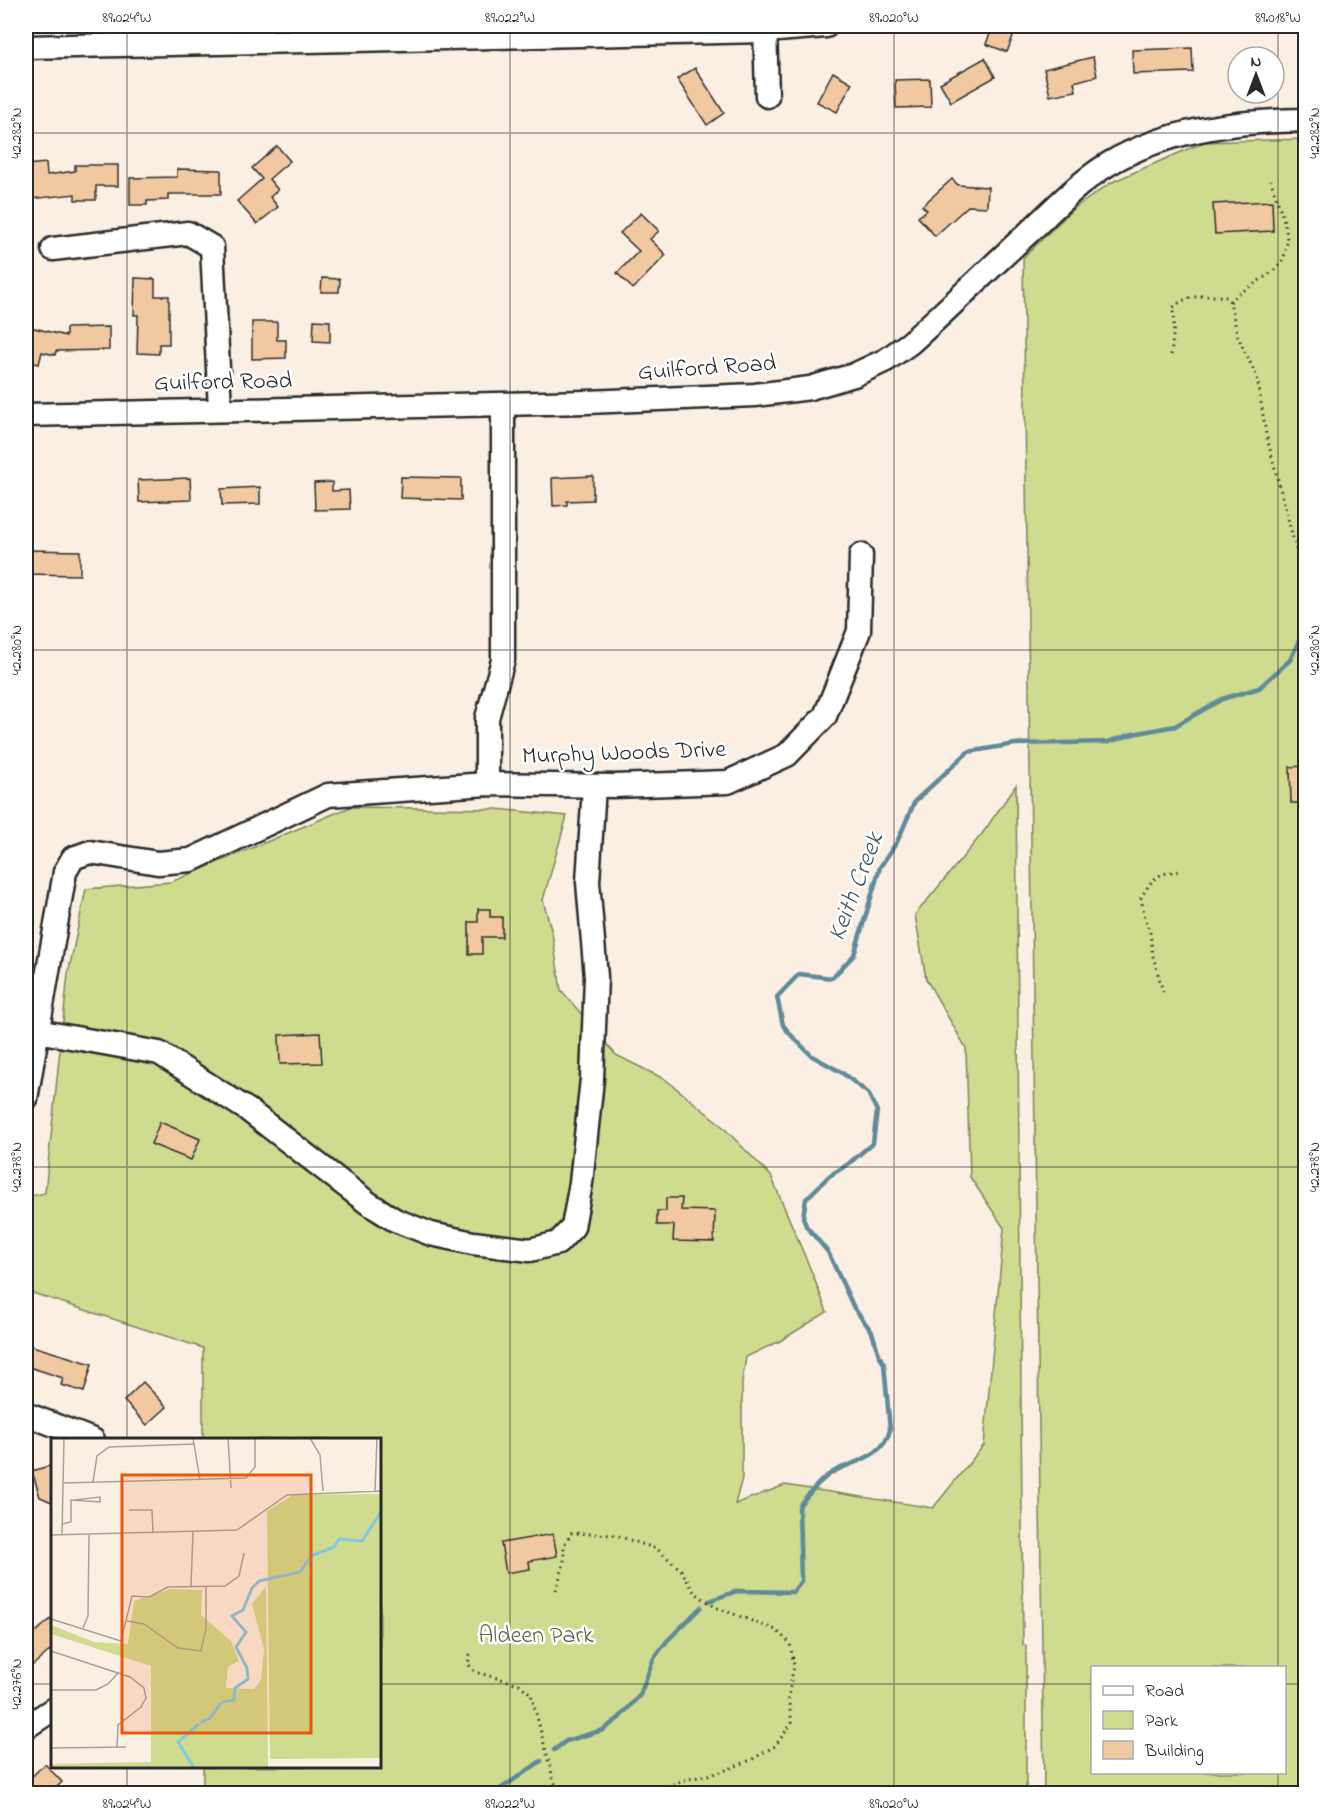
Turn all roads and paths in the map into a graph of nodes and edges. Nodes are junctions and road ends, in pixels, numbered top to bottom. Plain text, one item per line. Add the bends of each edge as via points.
1 (826, 26) edge
2 (766, 28) edge
3 (552, 31) edge
4 (26, 47) edge
5 (767, 96) dead end
6 (1305, 120) edge
7 (1271, 180) dead end
8 (53, 249) dead end
9 (1230, 302) junction
10 (1171, 355) dead end
11 (503, 405) junction
12 (220, 410) junction
13 (26, 415) edge
14 (861, 555) dead end
15 (1305, 599) edge
16 (487, 784) junction
17 (594, 786) junction
18 (1181, 871) dead end
19 (1163, 992) dead end
20 (37, 1030) junction
21 (26, 1099) edge
22 (26, 1414) edge
23 (88, 1438) edge
24 (556, 1590) dead end
25 (470, 1654) dead end
26 (51, 1711) edge
27 (26, 1727) edge
28 (564, 1794) edge
29 (643, 1794) edge

1 - 2 street
2 - 3 street
2 - 5 street
3 - 4 street
6 - 11 street, Guilford Road via 1244,122 1201,130 1119,158 1083,181 910,343 854,375 810,388 755,395
7 - 9 path via 1287,232 1283,258 1274,270
8 - 12 street via 188,233 212,247
9 - 10 path via 1227,297 1216,296 1178,302 1173,308
9 - 15 path via 1238,337 1257,377 1266,434 1303,576
11 - 12 street, Guilford Road
11 - 16 street, Murphy Woods Drive via 503,660 487,718
12 - 13 street, Guilford Road
14 - 17 street, Murphy Woods Drive via 859,631 825,716 787,755 728,782
16 - 17 street, Murphy Woods Drive
16 - 20 street, Murphy Woods Drive via 328,795 191,860 158,863 90,852 73,858 65,872
17 - 20 street via 588,882 596,976 592,1079 573,1227 558,1243 530,1250 473,1243 431,1234 395,1220 248,1110 159,1053
18 - 19 path via 1156,875 1141,898
20 - 21 street, Murphy Woods Drive
22 - 23 street
24 - 29 path via 564,1563 564,1545 571,1533 615,1534 657,1549 681,1570 694,1592 715,1607 776,1630 790,1643 794,1666 788,1696 792,1723 775,1746 721,1772
25 - 28 path via 468,1664 475,1672 519,1684 531,1695 554,1782
26 - 27 street

